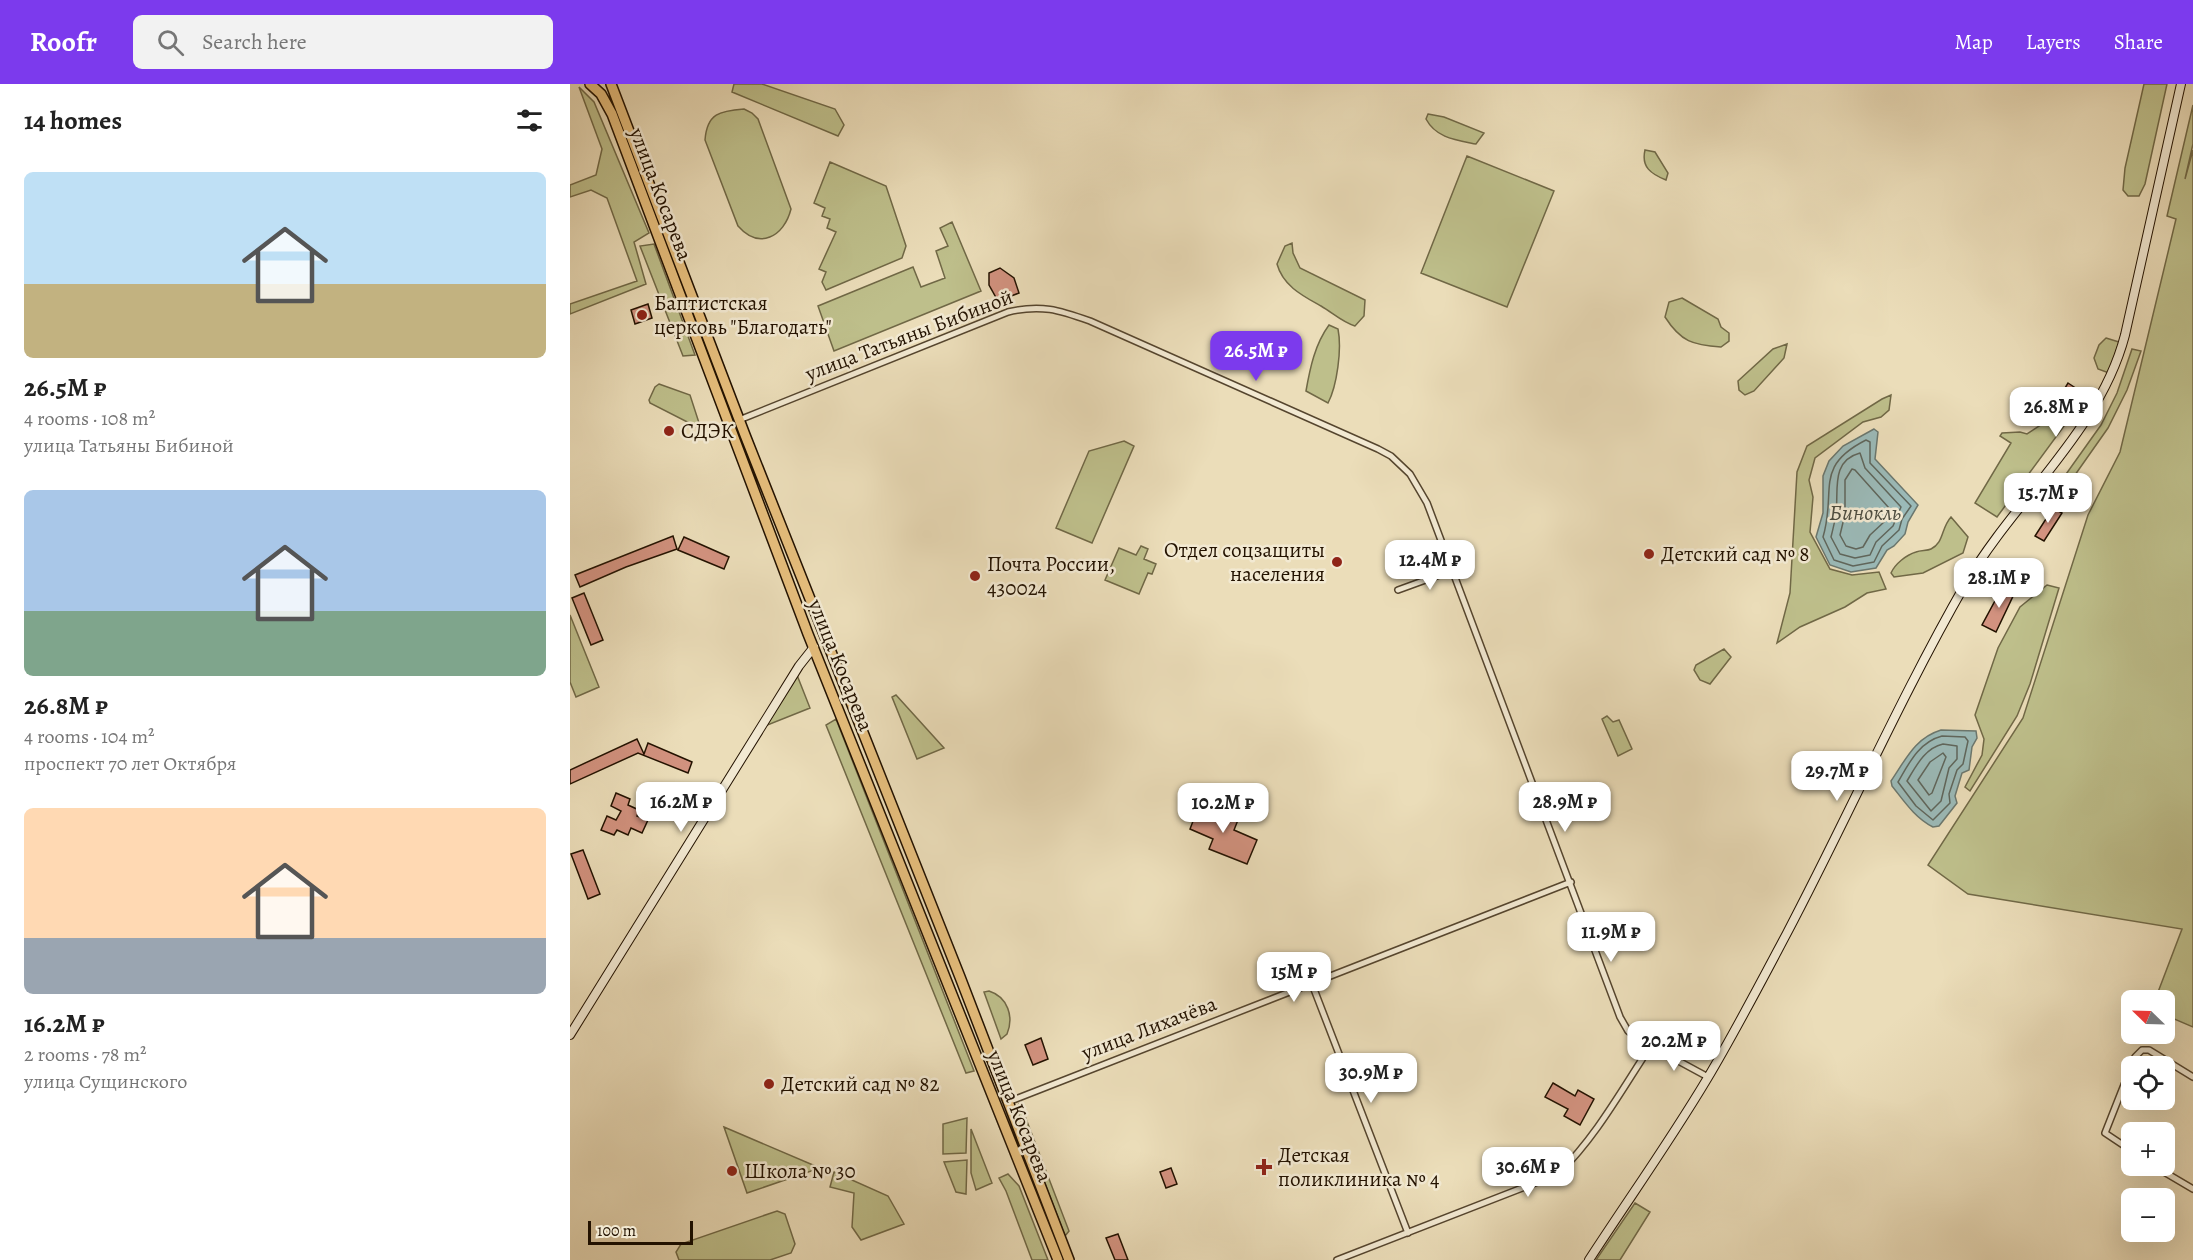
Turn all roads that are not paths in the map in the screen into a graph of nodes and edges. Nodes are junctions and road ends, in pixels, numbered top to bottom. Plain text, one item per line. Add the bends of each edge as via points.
1 (591, 84) edge
2 (611, 84) edge
3 (2181, 84) edge
4 (739, 420) junction
5 (729, 424) junction
6 (1453, 570) junction
7 (1398, 590) dead end
8 (826, 642) junction
9 (814, 647) junction
10 (1571, 882) junction
11 (1312, 984) junction
12 (570, 1035) edge
13 (1650, 1047) junction
14 (1708, 1077) junction
15 (2193, 1077) edge
16 (1008, 1102) junction
17 (997, 1106) junction
18 (2121, 1144) edge
19 (2171, 1176) edge
20 (2193, 1189) edge
21 (1408, 1233) junction
22 (1058, 1260) edge
23 (1069, 1260) edge
24 (1337, 1260) edge
25 (1589, 1260) edge

1 - 5 main road, улица Косарева via 612,114
2 - 4 main road, улица Косарева
3 - 14 main road via 2119,357 2098,400 1961,592 1788,932
4 - 5 main road
4 - 6 street, улица Татьяны Бибиной via 1008,312 1027,307 1052,309 1090,321 1391,456 1410,474 1428,503
4 - 8 main road, улица Косарева
5 - 9 main road, улица Косарева
6 - 7 street
6 - 10 street, улица Татьяны Бибиной
8 - 9 main road
8 - 16 main road, улица Косарева
9 - 12 main road
9 - 17 main road, улица Косарева
10 - 11 street, улица Лихачёва
10 - 13 street, улица Татьяны Бибиной via 1620,1017 1628,1031
11 - 16 street, улица Лихачёва
11 - 21 street
13 - 14 street, улица Татьяны Бибиной
13 - 21 street via 1601,1123 1558,1174
14 - 25 main road
15 - 18 street via 2149,1050 2135,1056 2105,1133
16 - 17 main road
16 - 23 main road, улица Косарева
17 - 22 main road, улица Косарева
19 - 20 street
21 - 24 street

